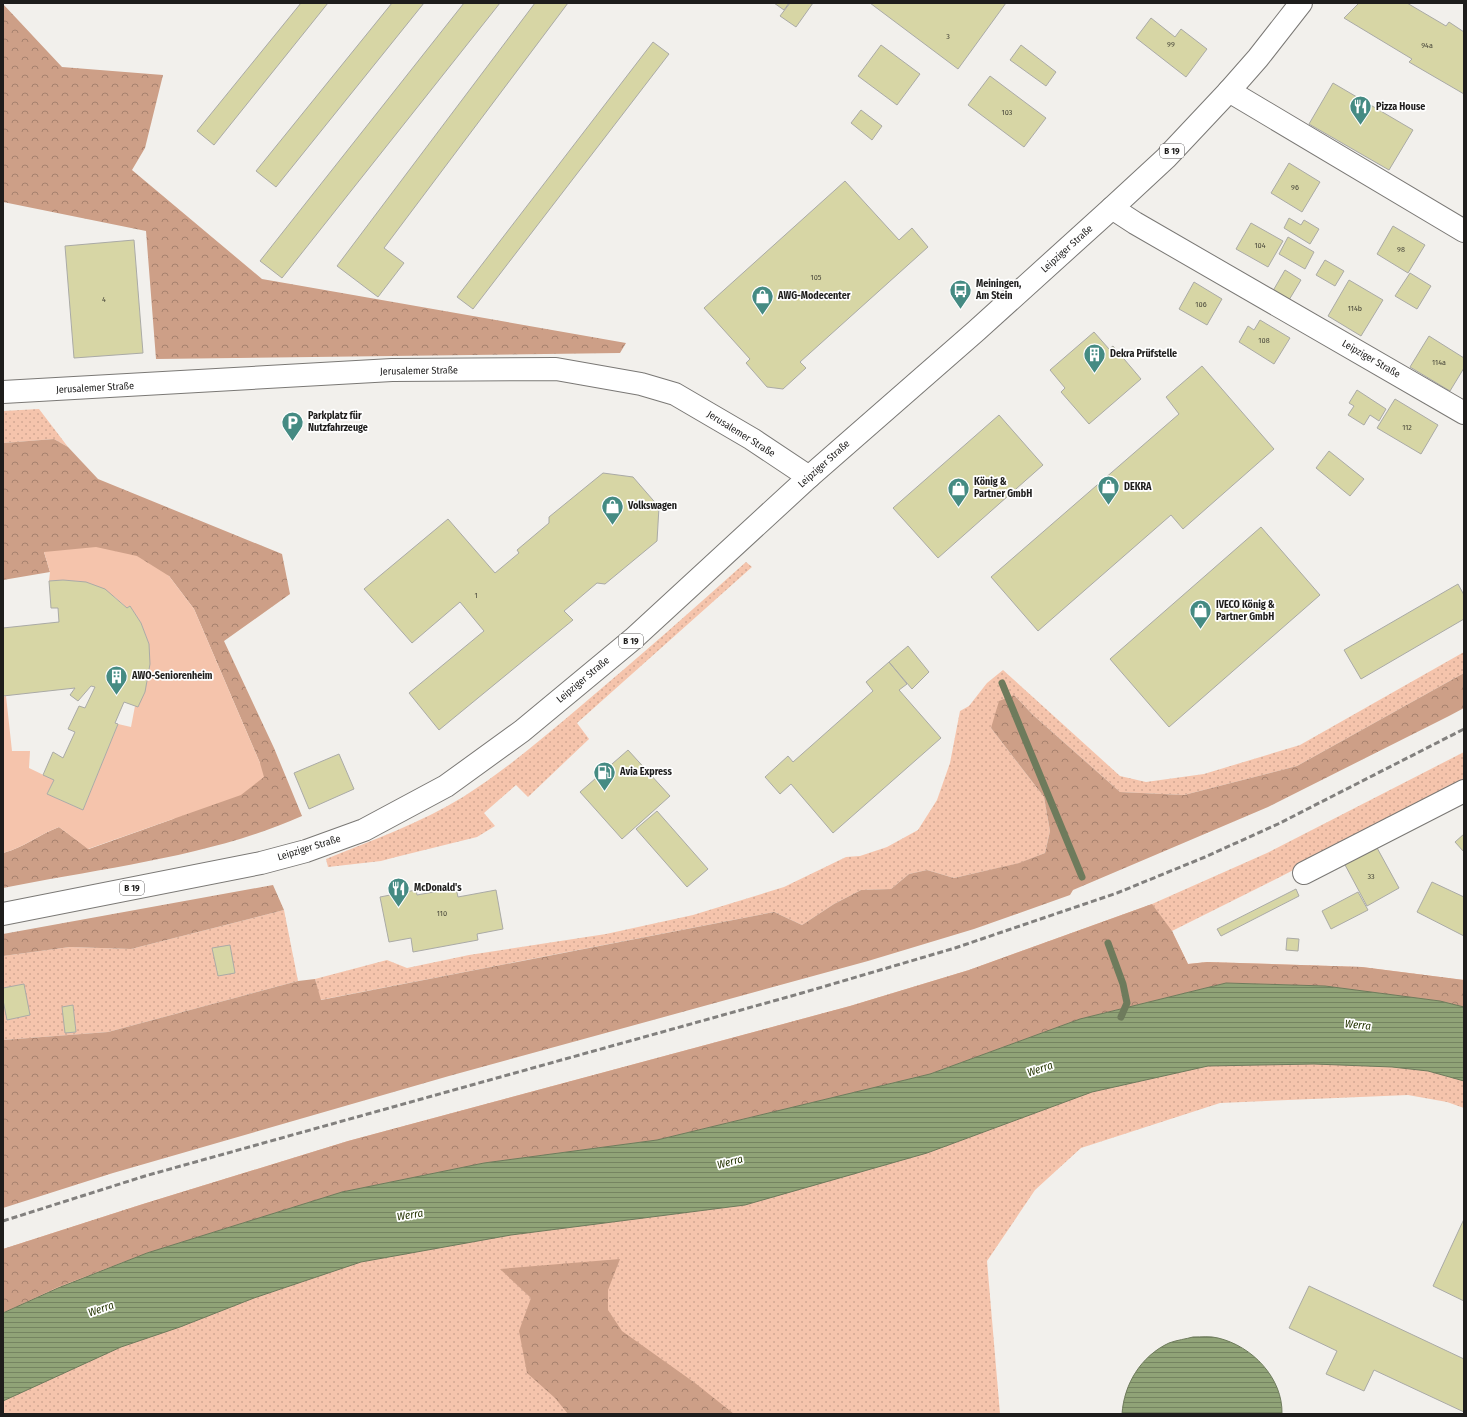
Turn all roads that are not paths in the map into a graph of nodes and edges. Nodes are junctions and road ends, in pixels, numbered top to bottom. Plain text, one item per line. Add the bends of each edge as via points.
1 (1298, 4) edge
2 (1229, 91) junction
3 (1112, 208) junction
4 (1464, 231) edge
5 (3, 392) edge
6 (1464, 413) edge
7 (809, 477) junction
8 (1464, 791) edge
9 (1304, 873) dead end
10 (3, 914) edge

1 - 2 street, Leipziger Straße / B 19 via 1258,58
2 - 3 street, Leipziger Straße / B 19 via 1166,158
2 - 4 street
3 - 6 street, Leipziger Straße
3 - 7 street, Leipziger Straße / B 19
5 - 7 street, Jerusalemer Straße via 392,370 556,369 641,384 675,394 752,439
7 - 10 street, Leipziger Straße / B 19 via 633,639 528,726 446,786 411,805 364,830 306,851 262,863
8 - 9 street

